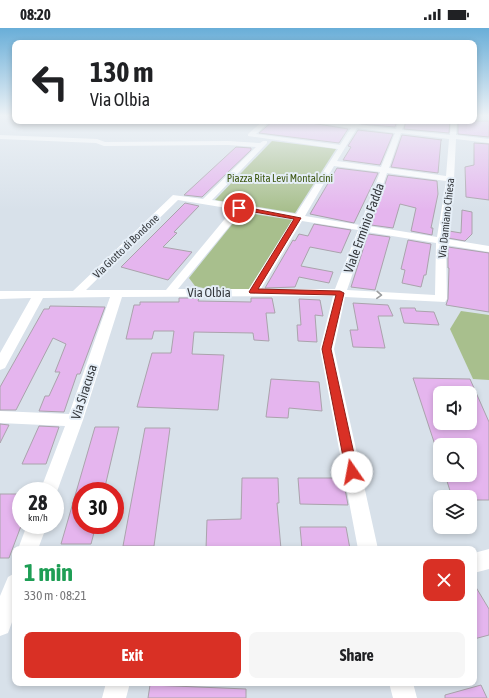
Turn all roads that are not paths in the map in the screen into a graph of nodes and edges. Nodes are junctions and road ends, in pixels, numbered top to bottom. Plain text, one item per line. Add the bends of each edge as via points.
1 (260, 147) edge
2 (342, 147) edge
3 (393, 147) edge
4 (452, 147) edge
5 (332, 163) junction
6 (384, 170) junction
7 (450, 179) junction
8 (205, 202) junction
9 (239, 208) junction
10 (298, 218) junction
11 (364, 228) junction
12 (441, 241) junction
13 (489, 249) edge
14 (170, 292) junction
15 (253, 292) junction
16 (117, 293) junction
17 (340, 293) junction
18 (76, 294) junction
19 (0, 295) edge
20 (39, 295) junction
21 (441, 299) joint
22 (0, 365) edge
23 (0, 417) edge
24 (75, 420) junction
25 (52, 482) edge
26 (34, 534) edge
27 (29, 546) edge
28 (367, 546) edge
29 (489, 560) edge
30 (477, 562) edge
31 (12, 592) edge
32 (0, 625) edge
33 (117, 686) edge
34 (402, 686) edge
35 (114, 698) edge
36 (405, 698) edge

1 - 8 street
2 - 5 street
3 - 6 street, Viale Erminio Fadda
4 - 7 street, Via Damiano Chiesa
5 - 6 street
5 - 10 street
6 - 7 street
6 - 11 street, Viale Erminio Fadda
7 - 12 street, Via Damiano Chiesa
8 - 9 street
8 - 18 street, Via Giotto di Bondone via 176,198
9 - 10 street
9 - 14 street
10 - 11 street
10 - 15 street
11 - 12 street
11 - 17 street, Viale Erminio Fadda
12 - 13 street
12 - 21 street, Via Damiano Chiesa
14 - 15 street, Via Olbia
14 - 16 street, Via Olbia
15 - 17 street, Via Olbia
16 - 18 street, Via Olbia
16 - 24 street, Via Siracusa
17 -> 21 street, Via Olbia
17 - 28 street, Viale Erminio Fadda via 327,349
18 - 20 street, Via Olbia
19 - 20 street, Via Olbia
20 - 22 street
23 - 24 street
24 - 25 street, Via Siracusa
26 - 27 street
29 - 30 street
31 - 32 street
33 - 35 street
34 - 36 street

